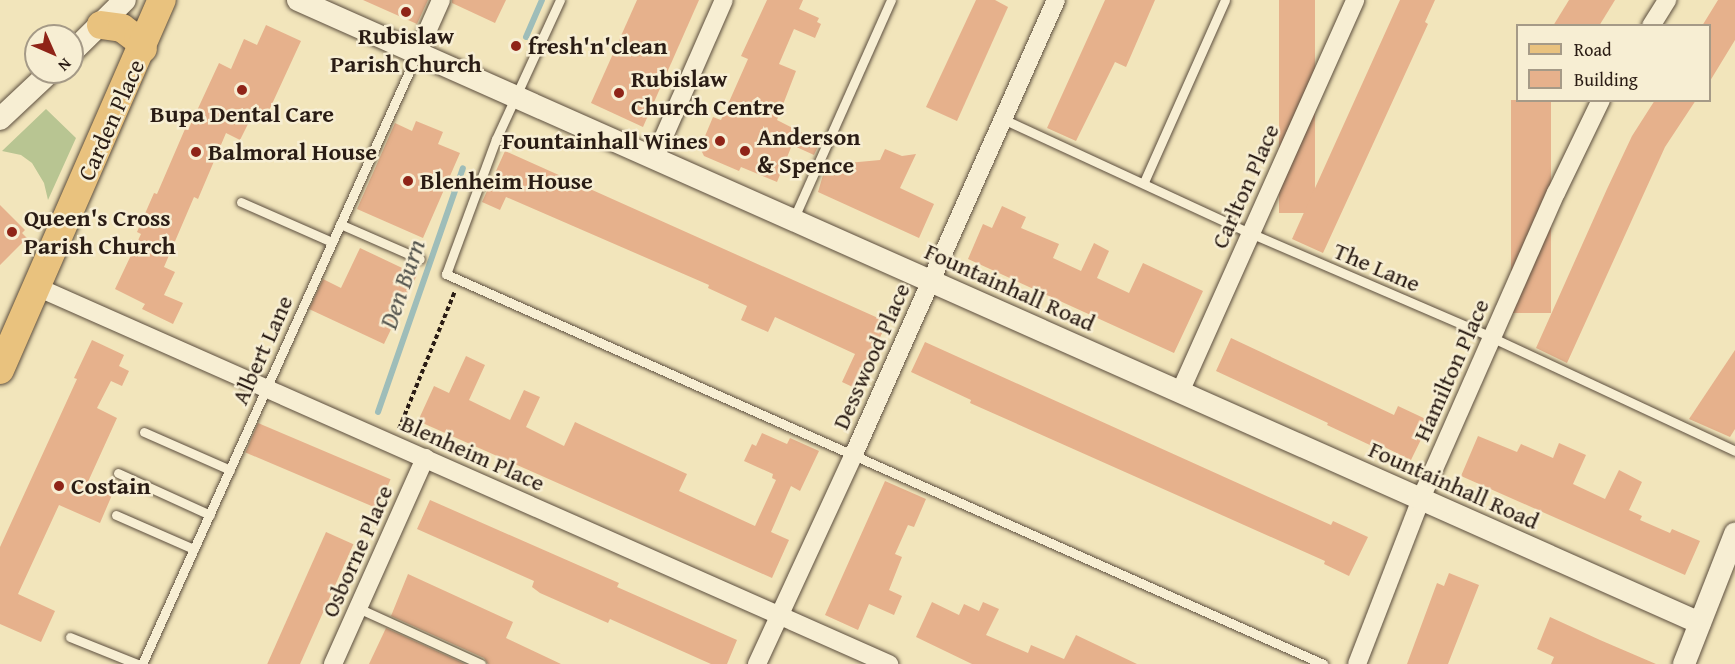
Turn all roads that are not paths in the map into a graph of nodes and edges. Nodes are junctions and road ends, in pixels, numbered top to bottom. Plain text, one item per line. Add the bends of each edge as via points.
1 (125, 0) edge
2 (162, 0) edge
3 (298, 0) edge
4 (441, 0) edge
5 (560, 0) edge
6 (724, 0) edge
7 (891, 0) edge
8 (1056, 0) edge
9 (1225, 0) edge
10 (1355, 0) edge
11 (1667, 0) edge
12 (1652, 24) edge
13 (101, 25) junction
14 (84, 41) edge
15 (143, 49) junction
16 (418, 52) junction
17 (37, 84) edge
18 (517, 96) junction
19 (1600, 102) edge
20 (0, 119) edge
21 (1003, 119) junction
22 (655, 157) junction
23 (1144, 182) junction
24 (241, 202) dead end
25 (793, 220) junction
26 (340, 224) junction
27 (1250, 233) junction
28 (332, 242) junction
29 (420, 259) dead end
30 (930, 281) junction
31 (37, 287) junction
32 (1491, 337) junction
33 (0, 370) edge
34 (267, 387) junction
35 (1180, 392) junction
36 (144, 432) dead end
37 (1735, 451) edge
38 (853, 456) junction
39 (425, 458) junction
40 (230, 470) junction
41 (118, 473) dead end
42 (1420, 499) junction
43 (116, 515) dead end
44 (210, 515) junction
45 (1735, 534) edge
46 (194, 549) junction
47 (358, 608) junction
48 (779, 615) junction
49 (1700, 624) junction
50 (70, 637) dead end
51 (459, 654) junction
52 (137, 664) edge
53 (142, 664) edge
54 (333, 664) edge
55 (455, 664) edge
56 (481, 664) edge
57 (757, 664) edge
58 (889, 664) edge
59 (1323, 664) edge
60 (1356, 664) edge
61 (1684, 664) edge

1 - 13 street
2 - 15 main road, Carden Place
3 - 16 street, Fountainhall Road
4 - 16 street
5 - 18 lane
6 - 22 street
7 - 25 lane
8 - 21 street, Desswood Place
9 - 23 lane
10 - 27 street, Carlton Place
11 - 12 street
13 - 14 street
13 - 15 main road via 122,28
15 - 31 main road, Carden Place
16 - 18 street, Fountainhall Road
16 - 26 lane, Albert Lane
17 - 20 street
18 - 22 street, Fountainhall Road
18 - 38 lane via 496,139 446,274
19 - 32 street, Hamilton Place
21 - 23 lane, The Lane
21 - 30 street, Desswood Place
22 - 25 street, Fountainhall Road
23 - 27 lane, The Lane
24 - 28 lane
25 - 30 street, Fountainhall Road
26 - 28 lane, Albert Lane
26 - 29 lane
27 - 32 lane, The Lane
27 - 35 street, Carlton Place
28 - 34 lane, Albert Lane
30 - 35 street, Fountainhall Road
30 - 38 street, Desswood Place
31 - 33 main road, Carden Place
31 - 34 street, Blenheim Place
32 - 37 lane, The Lane
32 - 42 street, Hamilton Place
34 - 39 street, Blenheim Place
34 - 40 lane, Albert Lane
35 - 42 street, Fountainhall Road
36 - 40 lane
38 - 48 street, Desswood Place
38 - 59 lane
39 - 47 street, Osborne Place
39 - 48 street, Blenheim Place
40 - 44 lane, Albert Lane
41 - 44 lane
42 - 49 street, Fountainhall Road
42 - 60 street, Hamilton Place
43 - 46 lane
44 - 46 lane, Albert Lane
45 - 49 street
46 - 53 lane, Albert Lane
47 - 51 lane
47 - 54 street, Osborne Place
48 - 57 street, Desswood Place
48 - 58 street, Blenheim Place
49 - 61 street
50 - 52 lane
51 - 55 lane
51 - 56 lane

